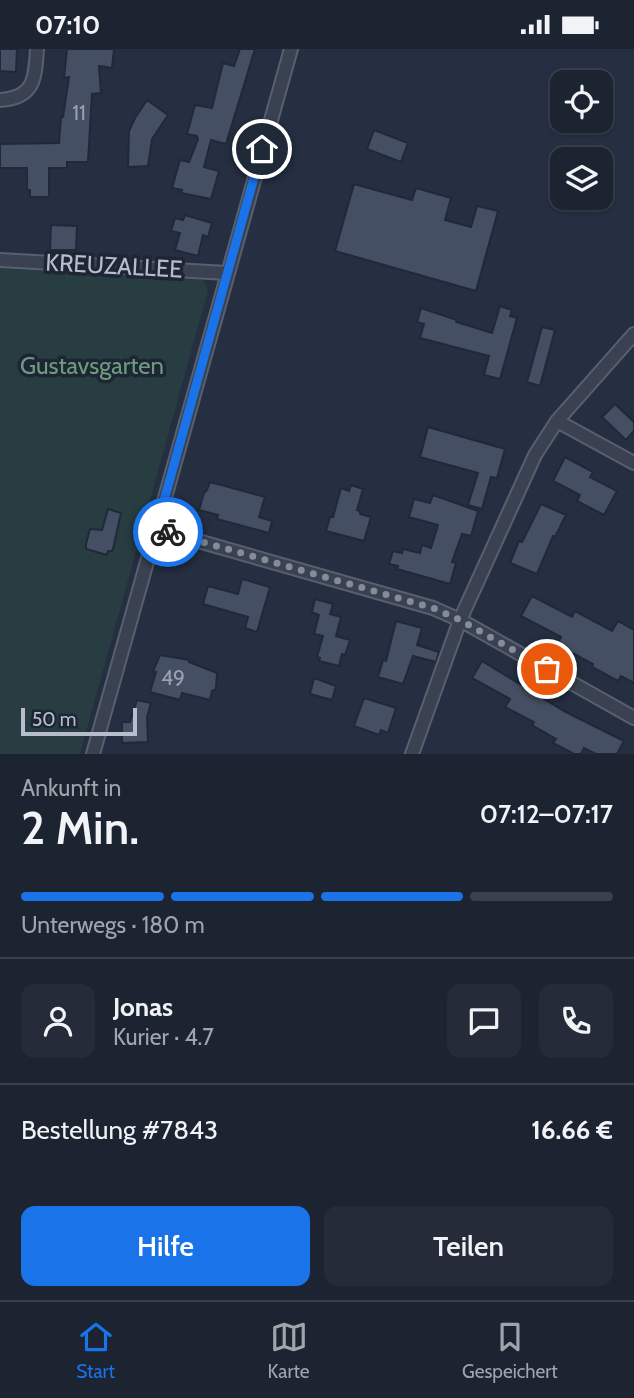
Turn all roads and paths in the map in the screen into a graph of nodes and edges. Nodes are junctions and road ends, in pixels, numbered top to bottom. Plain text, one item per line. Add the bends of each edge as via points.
1 (37, 49) edge
2 (290, 49) edge
3 (0, 100) edge
4 (0, 260) edge
5 (228, 273) junction
6 (634, 334) edge
7 (557, 421) junction
8 (634, 463) edge
9 (156, 529) junction
10 (460, 620) junction
11 (634, 719) edge
12 (93, 754) edge
13 (412, 754) edge

1 - 3 street via 30,87 18,97
2 - 5 street
4 - 5 street, KREUZALLEE
5 - 9 street
6 - 7 street
7 - 8 street
7 - 10 street via 535,455
9 - 10 street via 433,608
9 - 12 street
10 - 11 street
10 - 13 street

